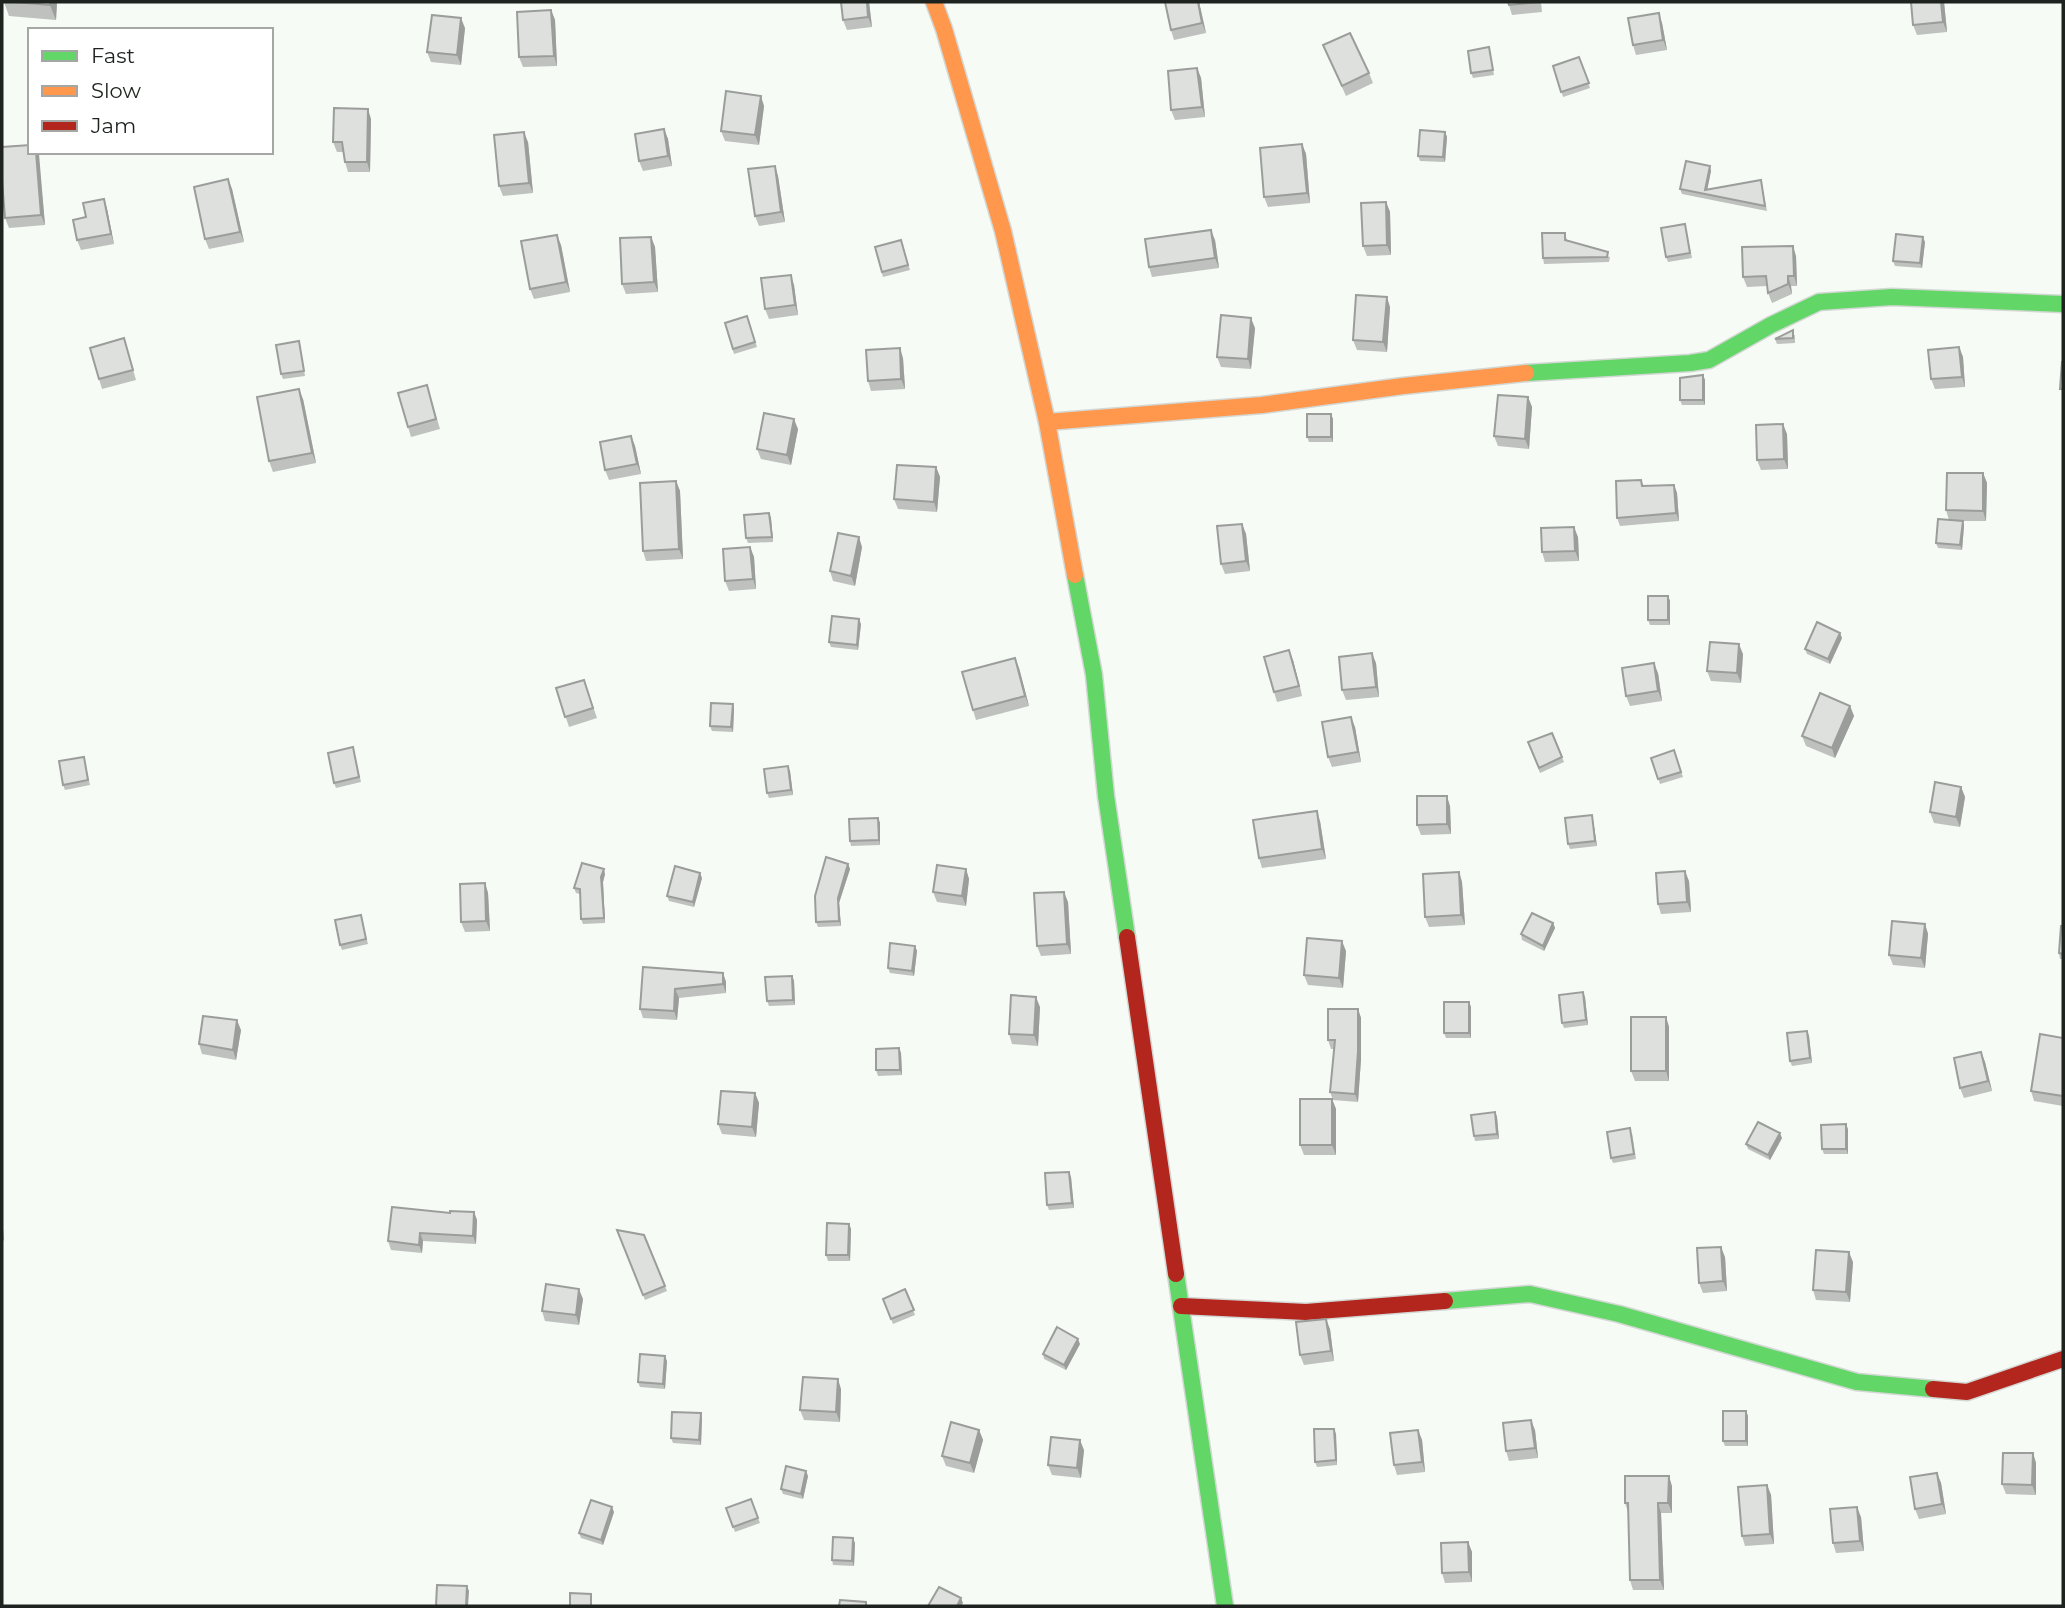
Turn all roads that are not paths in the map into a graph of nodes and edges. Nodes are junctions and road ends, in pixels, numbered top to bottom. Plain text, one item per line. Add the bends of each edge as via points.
1 (934, 2) edge
2 (2063, 304) edge
3 (1047, 422) junction
4 (1181, 1306) junction
5 (2063, 1359) edge
6 (1225, 1606) edge

1 - 3 street via 1003,231
2 - 3 street via 1892,297 1819,302 1709,360 1690,363 1542,371 1262,405
3 - 4 street via 1094,675 1106,796
4 - 5 street via 1306,1312 1530,1294 1619,1314 1857,1382 1967,1392
4 - 6 street

